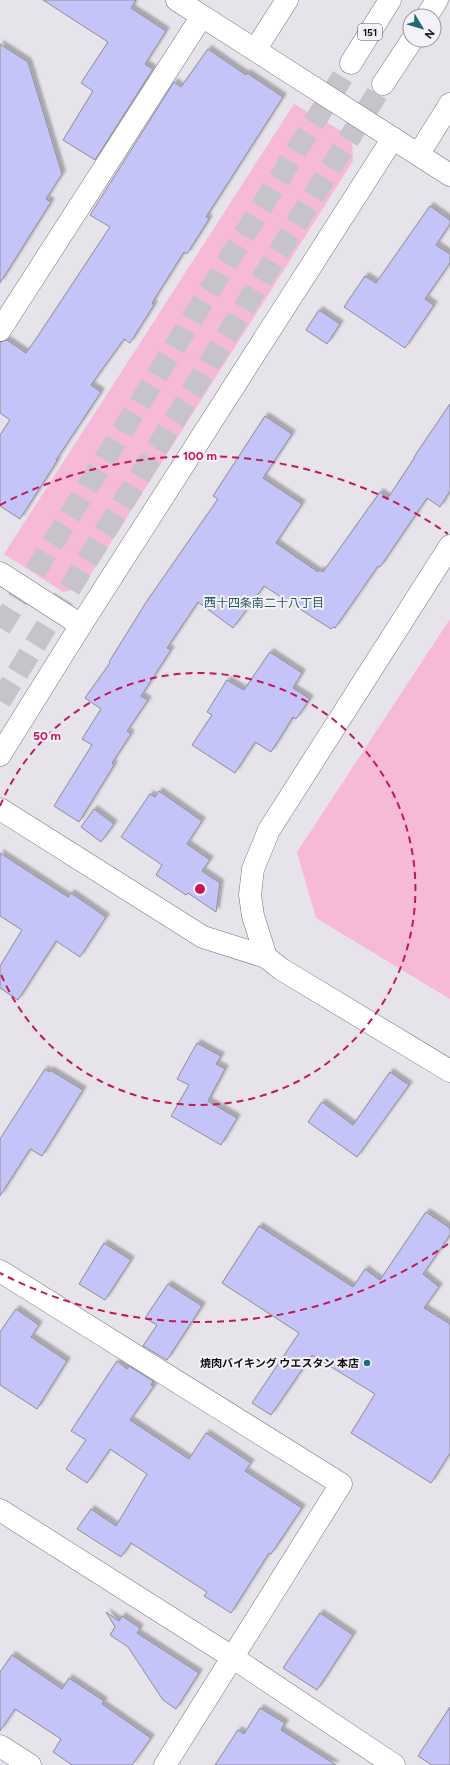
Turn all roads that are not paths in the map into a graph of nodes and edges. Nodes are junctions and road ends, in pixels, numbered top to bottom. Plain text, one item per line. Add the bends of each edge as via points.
1 (177, 0) edge
2 (287, 0) edge
3 (390, 0) edge
4 (202, 16) junction
5 (407, 48) edge
6 (255, 50) junction
7 (351, 63) tunnel mouth
8 (383, 84) tunnel mouth
9 (450, 104) edge
10 (393, 138) junction
11 (418, 155) junction
12 (450, 175) edge
13 (0, 330) edge
14 (450, 546) edge
15 (0, 573) edge
16 (81, 626) junction
17 (0, 755) edge
18 (0, 809) edge
19 (266, 957) junction
20 (450, 1071) edge
21 (0, 1271) edge
22 (0, 1510) edge
23 (232, 1657) junction
24 (0, 1746) edge
25 (30, 1765) edge
26 (165, 1765) edge
27 (394, 1765) edge

1 - 4 street
2 - 6 street
3 - 7 street, 151
4 - 6 street
4 - 13 street
5 - 8 street
6 - 10 street
9 - 11 street
10 - 11 street
10 - 16 street
11 - 12 street
14 - 19 street via 269,830 253,869 250,895 253,916
15 - 16 street
16 - 17 street
18 - 19 street via 203,937
19 - 20 street
21 - 23 street via 341,1484
22 - 23 street
23 - 26 street
23 - 27 street
24 - 25 street

